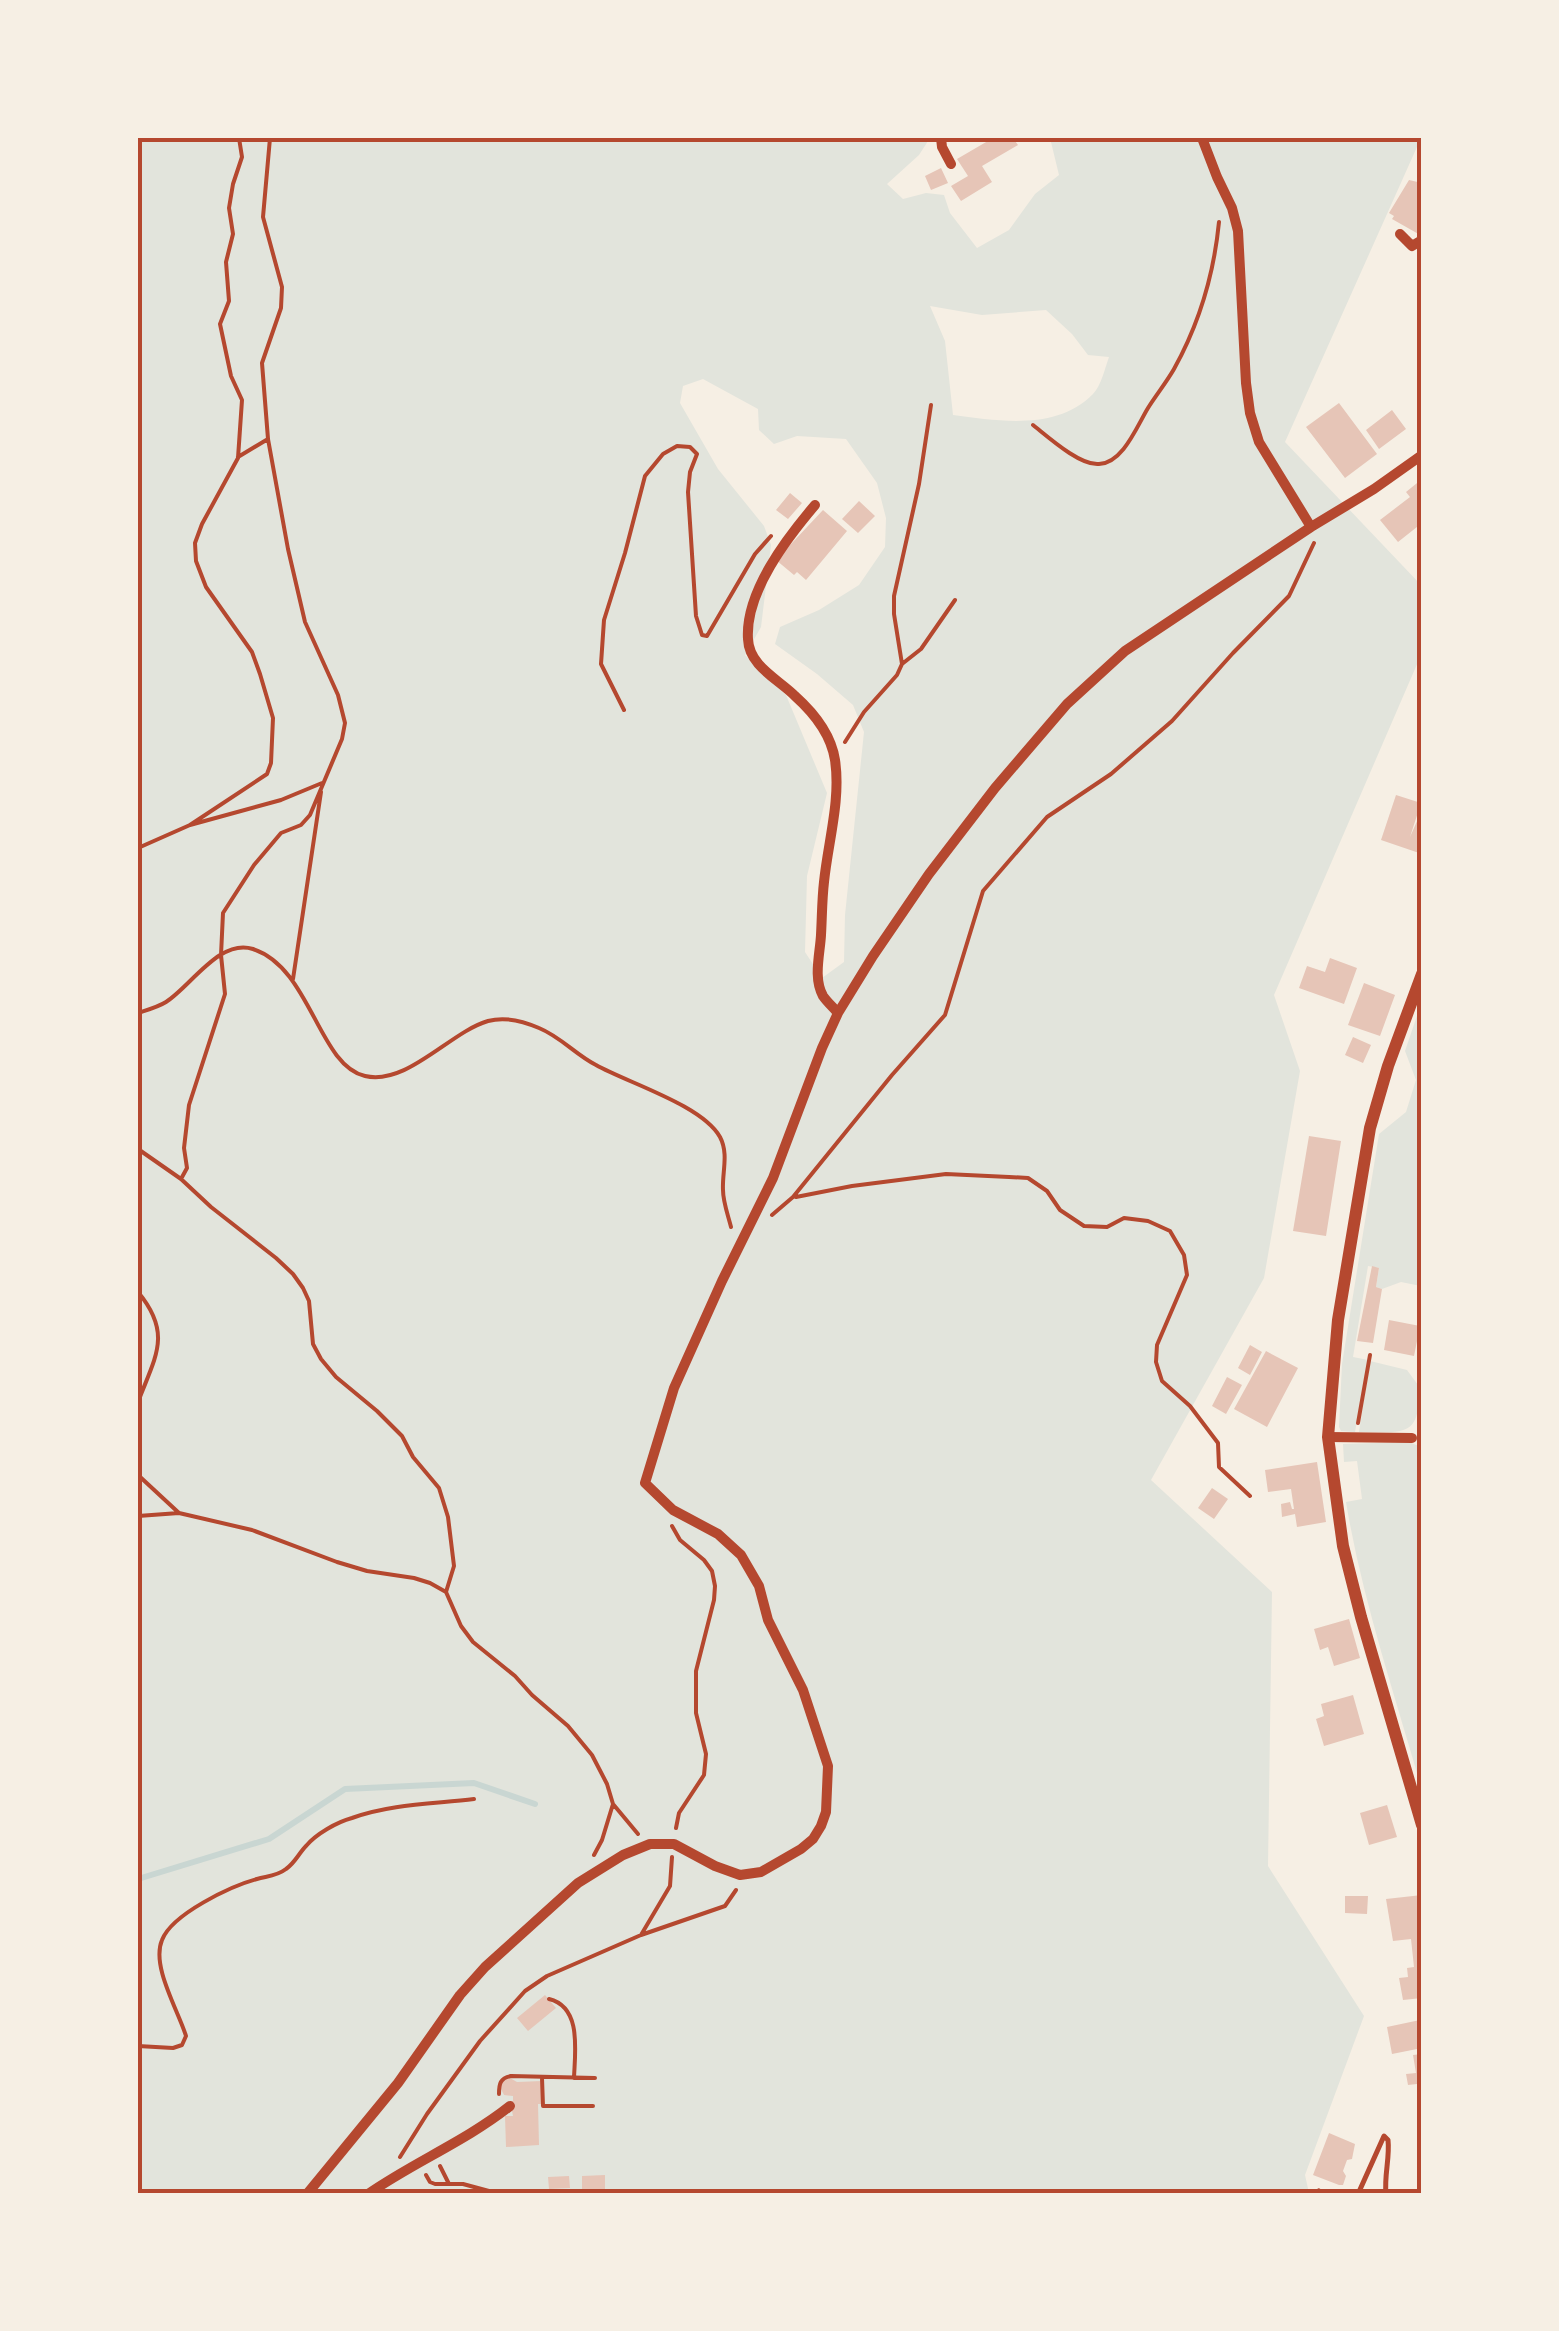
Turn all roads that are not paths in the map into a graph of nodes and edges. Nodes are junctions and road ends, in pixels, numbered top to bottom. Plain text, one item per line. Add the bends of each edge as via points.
1 (941, 138) edge
2 (1202, 138) edge
3 (951, 164) dead end
4 (1400, 234) dead end
5 (1422, 240) edge
6 (1422, 455) edge
7 (815, 505) dead end
8 (1310, 527) junction
9 (1422, 974) edge
10 (838, 1013) junction
11 (1328, 1438) junction
12 (1412, 1438) dead end
13 (1422, 1825) edge
14 (510, 2106) dead end
15 (307, 2194) edge
16 (368, 2194) edge
17 (1358, 2194) edge
18 (1386, 2194) edge

1 - 3 street
2 - 8 street via 1238,231 1250,413 1259,442
4 - 5 street via 1412,246
6 - 8 street
7 - 10 street via 772,561 748,640 756,662 820,724 834,758 818,976 823,996
8 - 10 street via 1125,651 1067,704 929,874
9 - 11 street via 1367,1142 1334,1352
10 - 15 street via 773,1178 674,1388 645,1483 673,1510 718,1534 741,1555 759,1586 828,1766 826,1812 813,1839 761,1872 740,1876 674,1844 646,1844 578,1883 460,1995
11 - 12 street
11 - 13 street via 1343,1546
14 - 16 street
17 - 18 lane via 1384,2136

